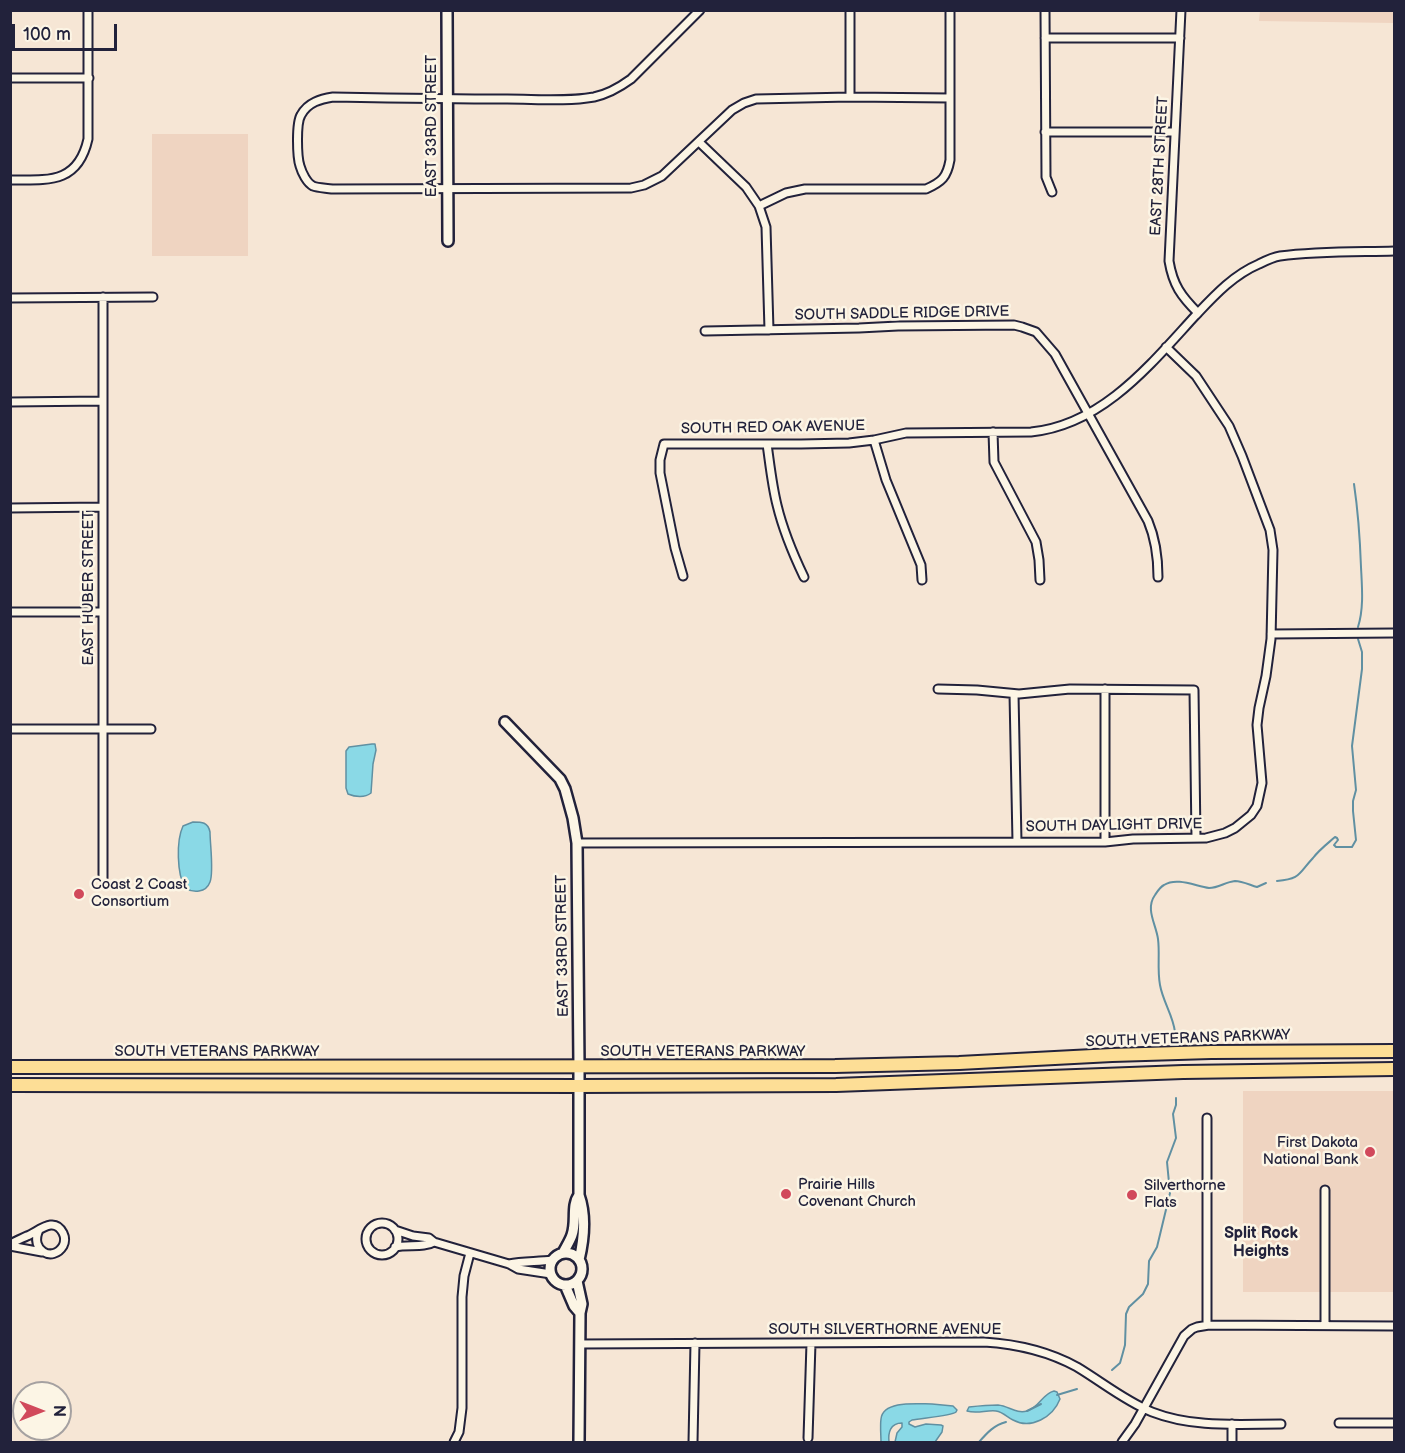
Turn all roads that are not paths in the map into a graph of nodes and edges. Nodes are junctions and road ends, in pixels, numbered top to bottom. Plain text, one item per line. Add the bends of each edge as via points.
1 (88, 10) edge
2 (447, 10) edge
3 (700, 10) edge
4 (850, 10) edge
5 (950, 10) edge
6 (1045, 10) edge
7 (1182, 10) edge
8 (1045, 38) junction
9 (1180, 38) junction
10 (10, 78) edge
11 (89, 78) junction
12 (850, 97) junction
13 (950, 98) junction
14 (447, 99) junction
15 (1045, 132) junction
16 (1175, 132) junction
17 (699, 142) junction
18 (10, 180) edge
19 (447, 189) junction
20 (1052, 192) dead end
21 (759, 206) junction
22 (448, 241) dead end
23 (1395, 251) edge
24 (103, 297) junction
25 (153, 297) dead end
26 (10, 298) edge
27 (1198, 313) junction
28 (769, 330) junction
29 (705, 331) dead end
30 (1166, 347) junction
31 (10, 402) edge
32 (103, 402) junction
33 (1088, 414) junction
34 (993, 432) junction
35 (874, 440) junction
36 (767, 444) junction
37 (10, 507) edge
38 (103, 507) junction
39 (683, 576) dead end
40 (804, 577) dead end
41 (1158, 577) dead end
42 (922, 580) dead end
43 (1040, 580) dead end
44 (10, 612) edge
45 (102, 612) junction
46 (1395, 633) edge
47 (1271, 634) junction
48 (938, 689) dead end
49 (1105, 689) junction
50 (1014, 694) junction
51 (505, 722) dead end
52 (10, 729) edge
53 (103, 729) junction
54 (151, 729) dead end
55 (1196, 838) junction
56 (1017, 842) junction
57 (1105, 842) junction
58 (577, 843) junction
59 (103, 878) dead end
60 (1395, 1050) edge
61 (10, 1067) edge
62 (579, 1067) junction
63 (1395, 1070) edge
64 (10, 1085) edge
65 (579, 1086) junction
66 (1207, 1118) dead end
67 (1325, 1190) dead end
68 (579, 1195) junction
69 (39, 1230) junction
70 (395, 1230) junction
71 (434, 1242) junction
72 (10, 1245) edge
73 (395, 1247) junction
74 (42, 1252) junction
75 (470, 1253) junction
76 (563, 1253) junction
77 (552, 1260) junction
78 (579, 1260) junction
79 (509, 1264) junction
80 (551, 1274) junction
81 (577, 1281) junction
82 (565, 1285) junction
83 (580, 1313) junction
84 (1207, 1325) junction
85 (1325, 1325) junction
86 (1395, 1326) edge
87 (695, 1343) junction
88 (811, 1343) junction
89 (580, 1344) junction
90 (1144, 1408) junction
91 (1340, 1423) dead end
92 (1395, 1423) edge
93 (1232, 1424) junction
94 (1281, 1424) dead end
95 (808, 1438) dead end
96 (454, 1443) edge
97 (579, 1443) edge
98 (693, 1443) edge
99 (1122, 1443) edge
100 (1232, 1443) edge

1 - 11 street
2 - 14 street, EAST 33RD STREET
3 - 14 street via 637,74 607,93 573,99
4 - 12 street
5 - 13 street
6 - 8 street
7 - 9 street, EAST 28TH STREET
8 - 9 street
8 - 15 street
9 - 16 street, EAST 28TH STREET
10 - 11 street
11 - 18 street via 88,139 75,166 54,179
12 - 13 street
12 - 17 street via 756,99 732,110
13 - 21 street via 950,160 946,176 935,185 926,189 805,189
14 - 19 street, EAST 33RD STREET
14 - 19 street via 318,99 301,115 297,128 299,165 314,186
15 - 16 street
15 - 20 street via 1046,177
16 - 27 street, EAST 28TH STREET via 1169,261 1177,289
17 - 19 street via 662,176 631,188
17 - 21 street via 746,187
19 - 22 street, EAST 33RD STREET
21 - 28 street via 766,227
23 - 27 street, SOUTH RED OAK AVENUE via 1278,256 1235,277
24 - 25 street
24 - 26 street
24 - 32 street, EAST HUBER STREET
27 - 30 street, SOUTH RED OAK AVENUE
28 - 29 street, SOUTH SADDLE RIDGE DRIVE
28 - 33 street, SOUTH SADDLE RIDGE DRIVE via 1022,327 1036,332 1055,354
30 - 33 street, SOUTH RED OAK AVENUE via 1128,386
30 - 47 street, SOUTH DAYLIGHT DRIVE via 1196,376 1223,415 1263,509 1272,550
31 - 32 street
32 - 38 street, EAST HUBER STREET
33 - 34 street, SOUTH RED OAK AVENUE via 1044,431
33 - 41 street, SOUTH SADDLE RIDGE DRIVE via 1148,521 1158,554
34 - 35 street, SOUTH RED OAK AVENUE via 906,433
34 - 43 street via 994,462 1036,542
35 - 36 street, SOUTH RED OAK AVENUE
35 - 42 street via 921,565
36 - 39 street, SOUTH RED OAK AVENUE via 664,444 660,473
36 - 40 street via 777,506
37 - 38 street
38 - 45 street, EAST HUBER STREET
44 - 45 street
45 - 53 street, EAST HUBER STREET
46 - 47 street
47 - 55 street, SOUTH DAYLIGHT DRIVE via 1257,725 1262,783 1257,806 1234,828 1214,837
48 - 50 street
49 - 50 street
49 - 55 street via 1194,690
49 - 57 street
50 - 56 street
51 - 58 street, EAST 33RD STREET via 560,779 569,801
52 - 53 street
53 - 54 street
53 - 59 street, EAST HUBER STREET
55 - 57 street, SOUTH DAYLIGHT DRIVE
56 - 57 street, SOUTH DAYLIGHT DRIVE
56 - 58 street, SOUTH DAYLIGHT DRIVE
58 - 62 street, EAST 33RD STREET
60 - 62 highway, SOUTH VETERANS PARKWAY via 1112,1055 869,1066
61 - 62 highway, SOUTH VETERANS PARKWAY
62 - 65 street, EAST 33RD STREET
63 - 65 highway via 1183,1072 836,1085
64 - 65 highway
65 - 68 street, EAST 33RD STREET
66 - 84 street
67 - 85 street
68 - 76 street, EAST 33RD STREET via 575,1200 572,1235
68 - 78 street, EAST 33RD STREET via 583,1205 583,1244
69 - 72 street
69 - 74 street via 36,1239
69 - 74 street via 46,1225 56,1226 64,1236 60,1250
70 - 71 street
70 - 73 street
70 - 73 street via 387,1224 377,1224 366,1239 370,1249 379,1254
71 - 73 street
71 - 75 street
72 - 74 street
75 - 79 street
75 - 96 street via 462,1297 462,1408
76 - 77 street
76 - 78 street
77 - 79 street
77 - 80 street
78 - 81 street, EAST 33RD STREET via 582,1272
79 - 80 street
80 - 82 street, EAST 33RD STREET via 555,1281
81 - 82 street
81 - 83 street, EAST 33RD STREET
82 - 83 street, EAST 33RD STREET
83 - 89 street, EAST 33RD STREET
84 - 85 street
84 - 90 street via 1184,1336
85 - 86 street
87 - 88 street, SOUTH SILVERTHORNE AVENUE
87 - 89 street, SOUTH SILVERTHORNE AVENUE
87 - 98 street
88 - 90 street, SOUTH SILVERTHORNE AVENUE via 984,1342 1016,1346 1064,1361
88 - 95 street
89 - 97 street, EAST 33RD STREET
90 - 93 street, SOUTH SILVERTHORNE AVENUE via 1189,1422
90 - 99 street
91 - 92 street
93 - 94 street, SOUTH SILVERTHORNE AVENUE
93 - 100 street

